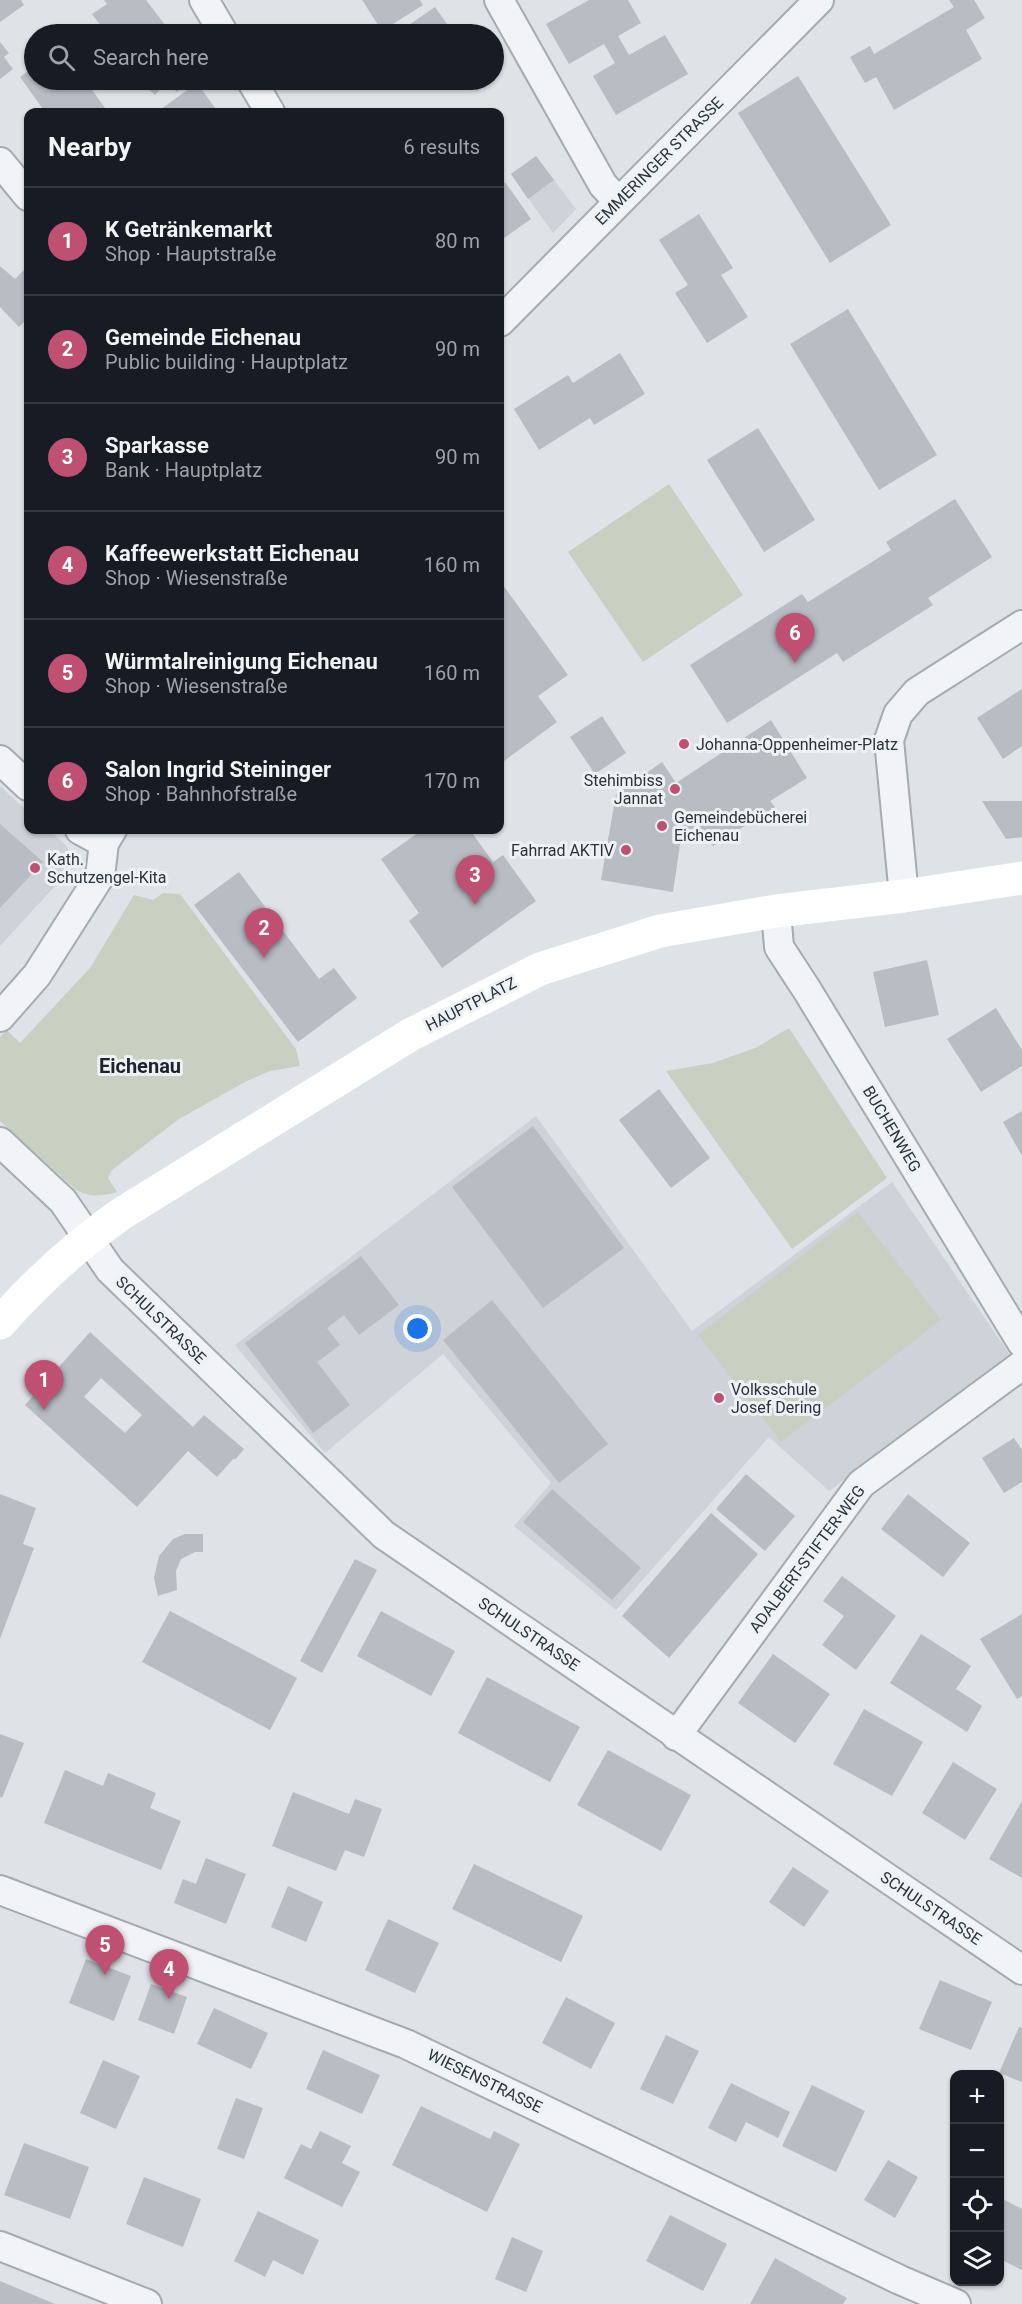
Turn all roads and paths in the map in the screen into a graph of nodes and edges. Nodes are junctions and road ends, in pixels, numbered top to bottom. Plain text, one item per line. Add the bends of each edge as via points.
1 (204, 0) edge
2 (499, 0) edge
3 (819, 0) edge
4 (218, 24) edge
5 (257, 90) edge
6 (268, 108) edge
7 (0, 162) edge
8 (24, 191) edge
9 (618, 201) junction
10 (504, 318) edge
11 (1022, 624) edge
12 (0, 760) edge
13 (24, 782) edge
14 (99, 834) edge
15 (1022, 878) edge
16 (904, 896) junction
17 (776, 911) junction
18 (0, 1017) edge
19 (0, 1142) edge
20 (87, 1238) junction
21 (0, 1323) edge
22 (1022, 1343) edge
23 (1022, 1365) edge
24 (676, 1736) junction
25 (0, 1890) edge
26 (1022, 1970) edge
27 (0, 2246) edge
28 (147, 2304) edge
29 (956, 2304) edge

1 - 4 street
2 - 9 street via 603,185
3 - 9 street, EMMERINGER STRASSE
5 - 6 street
7 - 8 street
9 - 10 street, EMMERINGER STRASSE
11 - 16 street via 917,692 898,714 890,740
12 - 13 street
14 - 18 street via 100,876 37,975
15 - 16 main road, HAUPTPLATZ
16 - 17 main road, HAUPTPLATZ
17 - 20 main road, HAUPTPLATZ via 642,935 540,969 410,1035 132,1206
17 - 22 street, BUCHENWEG via 779,947
19 - 20 street via 63,1201
20 - 21 main road, HAUPTPLATZ via 29,1290
20 - 24 street, SCHULSTRASSE via 134,1295 384,1535
23 - 24 street, ADALBERT-STIFTER-WEG via 861,1484
24 - 26 street, SCHULSTRASSE
25 - 29 street, WIESENSTRASSE via 406,2044
27 - 28 street

